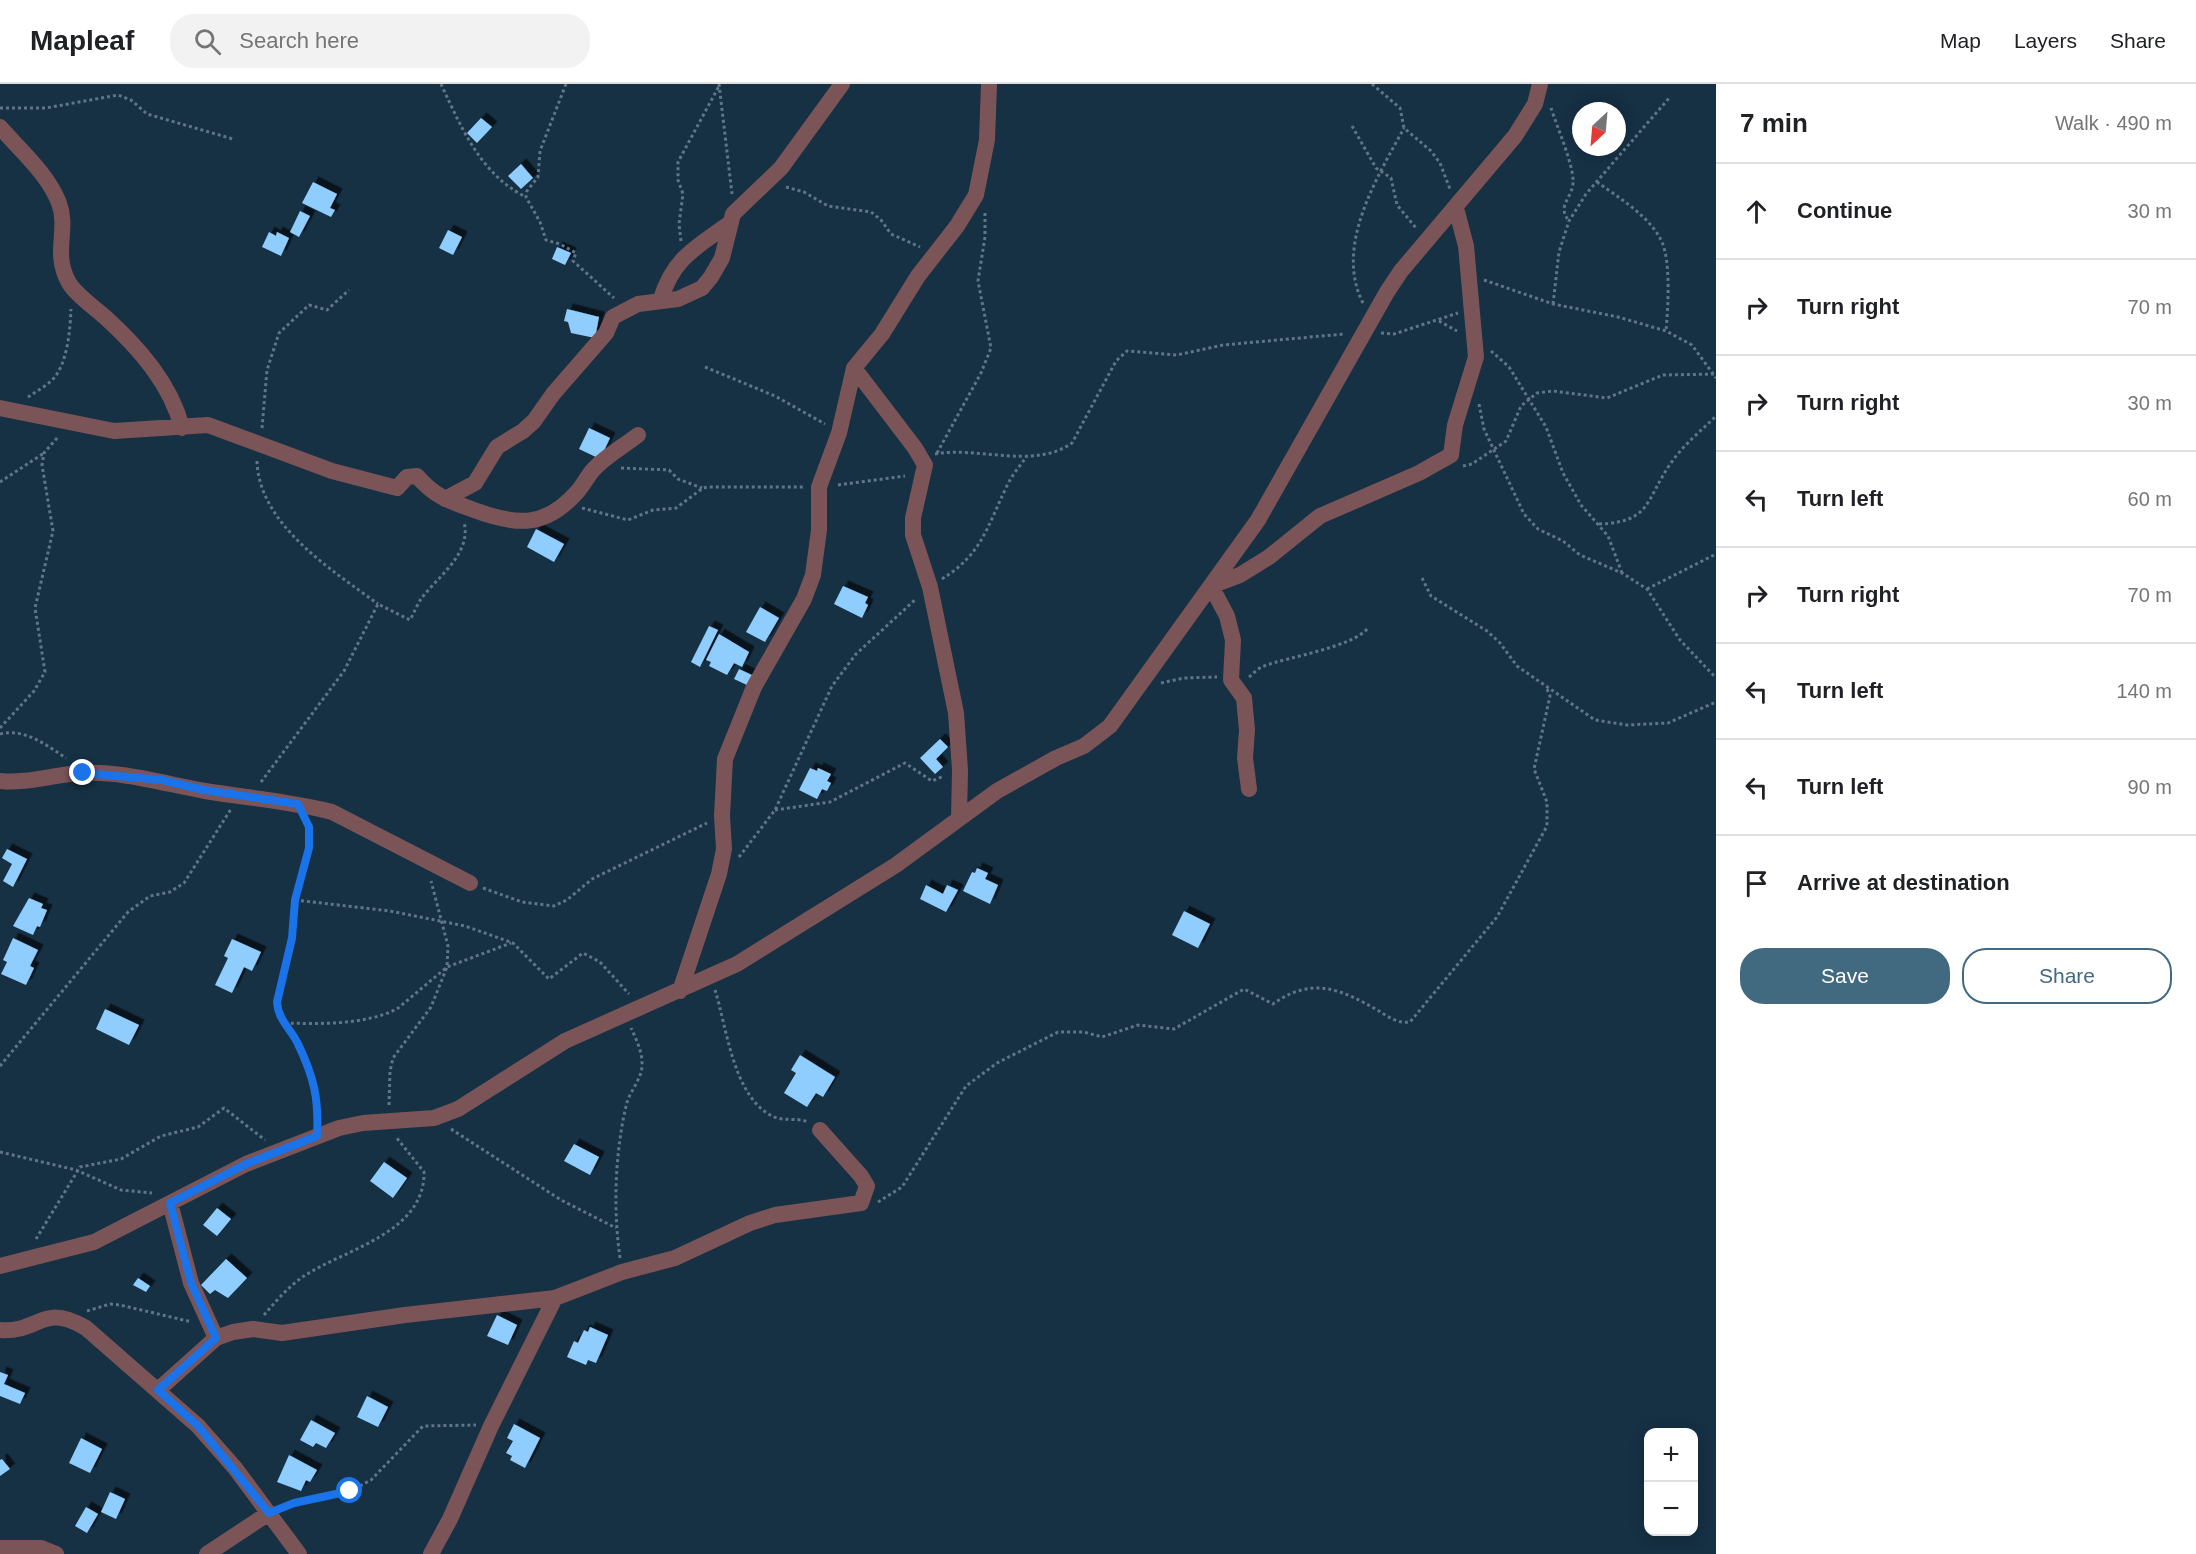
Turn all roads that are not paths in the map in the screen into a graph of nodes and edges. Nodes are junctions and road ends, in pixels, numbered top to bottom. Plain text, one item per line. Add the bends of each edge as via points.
1 (842, 84) edge
2 (989, 84) edge
3 (1540, 86) edge
4 (0, 127) edge
5 (1456, 208) junction
6 (732, 218) junction
7 (661, 299) junction
8 (854, 368) junction
9 (5, 409) edge
10 (182, 428) junction
11 (638, 435) dead end
12 (453, 502) junction
13 (1211, 586) junction
14 (0, 781) edge
15 (1250, 789) dead end
16 (960, 818) junction
17 (470, 883) road end
18 (680, 991) junction
19 (820, 1130) road end
20 (174, 1200) junction
21 (0, 1266) edge
22 (555, 1298) junction
23 (0, 1330) edge
24 (212, 1331) junction
25 (158, 1390) junction
26 (269, 1513) junction
27 (0, 1548) edge
28 (56, 1554) edge
29 (207, 1554) edge
30 (299, 1554) edge
31 (431, 1554) edge

1 - 6 street via 767,183
2 - 8 street via 981,177 967,212
3 - 5 street via 1535,104 1515,136
4 - 10 street via 46,179 60,204 59,252 71,286 126,336 154,371 175,402
5 - 13 street via 1401,271 1258,520
5 - 13 street via 1466,246 1475,340 1472,376 1455,425 1451,455 1320,516 1269,557 1240,575
6 - 7 street via 684,255 673,268
6 - 7 street via 722,258 707,282 690,295
7 - 12 street via 628,308 613,317 606,333 534,421 497,447 475,483
8 - 16 street via 928,461 913,518 913,535 930,587 956,713
8 - 18 street via 839,433 819,487 813,575 804,599 754,687 725,759 720,874
9 - 10 street via 114,431
10 - 12 street via 208,425 385,487 397,488 412,475 417,476 428,490
11 - 12 street via 599,464 566,503 534,521 497,518
13 - 15 street via 1227,616 1233,639 1231,680 1244,698
13 - 16 street via 1110,726 1084,746 1006,785
14 - 17 street via 83,773 162,780 298,804 332,812
16 - 18 street via 896,864 737,964
18 - 20 street via 565,1041 473,1102 434,1118 363,1123 317,1136 279,1149
19 - 22 street via 867,1186 861,1203 775,1215 675,1258 622,1272
20 - 21 street via 94,1242
20 - 24 street via 191,1283
22 - 24 street via 282,1333 253,1329
22 - 31 street
23 - 25 street via 20,1330 49,1316 65,1317 86,1328
24 - 25 street
25 - 26 street via 198,1426
26 - 29 street
26 - 30 street
27 - 28 street via 40,1548

